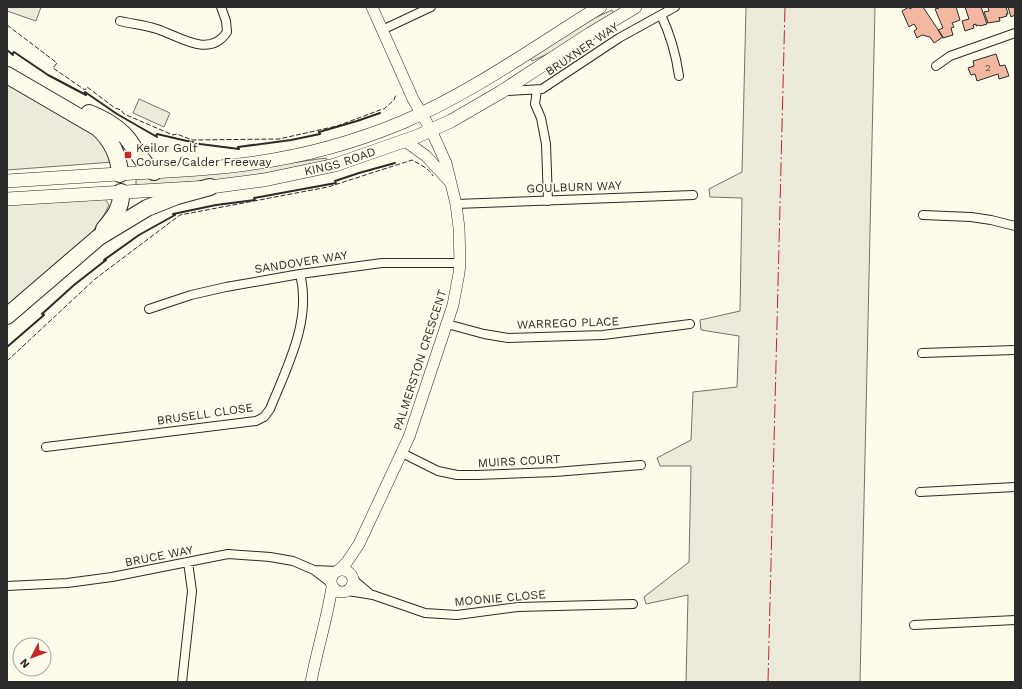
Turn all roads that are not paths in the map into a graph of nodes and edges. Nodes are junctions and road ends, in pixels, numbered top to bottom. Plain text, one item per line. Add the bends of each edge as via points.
1 (221, 7) edge
2 (372, 7) edge
3 (431, 7) edge
4 (600, 7) edge
5 (635, 7) edge
6 (675, 7) edge
7 (661, 15) junction
8 (120, 21) dead end
9 (382, 30) junction
10 (1014, 36) edge
11 (936, 66) dead end
12 (7, 74) edge
13 (679, 76) dead end
14 (537, 90) junction
15 (501, 92) junction
16 (44, 97) junction
17 (421, 113) junction
18 (431, 130) junction
19 (405, 141) junction
20 (154, 172) junction
21 (120, 174) junction
22 (7, 181) edge
23 (452, 184) junction
24 (210, 187) junction
25 (121, 192) junction
26 (693, 195) dead end
27 (7, 199) edge
28 (548, 201) junction
29 (456, 204) junction
30 (924, 215) dead end
31 (1015, 226) edge
32 (98, 237) junction
33 (460, 263) junction
34 (300, 274) junction
35 (149, 309) dead end
36 (7, 316) edge
37 (447, 324) junction
38 (690, 324) dead end
39 (1015, 350) edge
40 (922, 354) dead end
41 (46, 447) dead end
42 (402, 453) junction
43 (641, 465) dead end
44 (1015, 487) edge
45 (920, 492) dead end
46 (359, 544) junction
47 (188, 562) junction
48 (314, 570) junction
49 (338, 570) junction
50 (352, 576) junction
51 (331, 585) junction
52 (7, 586) edge
53 (346, 592) junction
54 (373, 595) junction
55 (633, 604) dead end
56 (1015, 620) edge
57 (325, 622) junction
58 (914, 625) dead end
59 (182, 682) edge
60 (311, 682) edge

1 - 8 street via 227,32 221,39 209,44 195,45 157,29
2 - 9 street, PALMERSTON CRESCENT
3 - 9 street
4 - 17 main road, KINGS ROAD via 490,77
5 - 15 main road, KINGS ROAD
6 - 7 street, BRUXNER WAY
7 - 13 street via 669,31
7 - 14 street, BRUXNER WAY via 619,38 549,86
9 - 17 street, PALMERSTON CRESCENT
10 - 11 street via 950,56
12 - 16 highway
14 - 15 street, BRUXNER WAY
14 - 28 street, BRUXNER WAY via 535,104 542,118 546,144
15 - 18 main road, KINGS ROAD
16 - 20 highway via 113,125 128,139 140,159
16 - 21 highway via 92,123 103,132 115,151
17 - 18 street, PALMERSTON CRESCENT
17 - 20 main road, KINGS ROAD via 369,135 302,154 246,164
18 - 19 main road, KINGS ROAD
18 - 23 street, PALMERSTON CRESCENT via 446,163
19 - 23 street via 426,156
19 - 24 main road, KINGS ROAD via 308,171
20 - 21 main road, KINGS ROAD
21 - 22 main road, KINGS ROAD
21 - 25 main road
23 - 29 street, PALMERSTON CRESCENT
24 - 25 main road, KINGS ROAD
24 - 32 highway via 147,208
25 - 27 main road, KINGS ROAD
25 - 32 highway via 118,212
26 - 28 street, GOULBURN WAY
28 - 29 street, GOULBURN WAY
29 - 33 street, PALMERSTON CRESCENT
30 - 31 street via 971,217
32 - 36 highway
33 - 34 street, SANDOVER WAY via 382,263
33 - 37 street, PALMERSTON CRESCENT
34 - 35 street, SANDOVER WAY via 219,288
34 - 41 street, BRUSELL CLOSE via 304,293 297,341 270,409 264,417 256,421
37 - 38 street, WARREGO PLACE via 508,338 603,335
37 - 42 street, PALMERSTON CRESCENT
39 - 40 street
42 - 43 street, MUIRS COURT via 438,471 457,475 555,472
42 - 46 street, PALMERSTON CRESCENT
44 - 45 street
46 - 49 street, PALMERSTON CRESCENT
46 - 50 street, PALMERSTON CRESCENT
47 - 48 street, BRUCE WAY via 228,554 293,561
47 - 52 street, BRUCE WAY via 67,583
47 - 59 street via 192,591
48 - 49 street, BRUCE WAY
48 - 51 street, BRUCE WAY
49 - 50 street via 346,571
49 - 51 street via 332,576
50 - 53 street via 353,585
50 - 54 street, MOONIE CLOSE via 361,587
51 - 53 street via 337,592
51 - 57 street
53 - 54 street, MOONIE CLOSE
53 - 57 street
54 - 55 street, MOONIE CLOSE via 425,613 457,615 518,607
56 - 58 street
57 - 60 street

